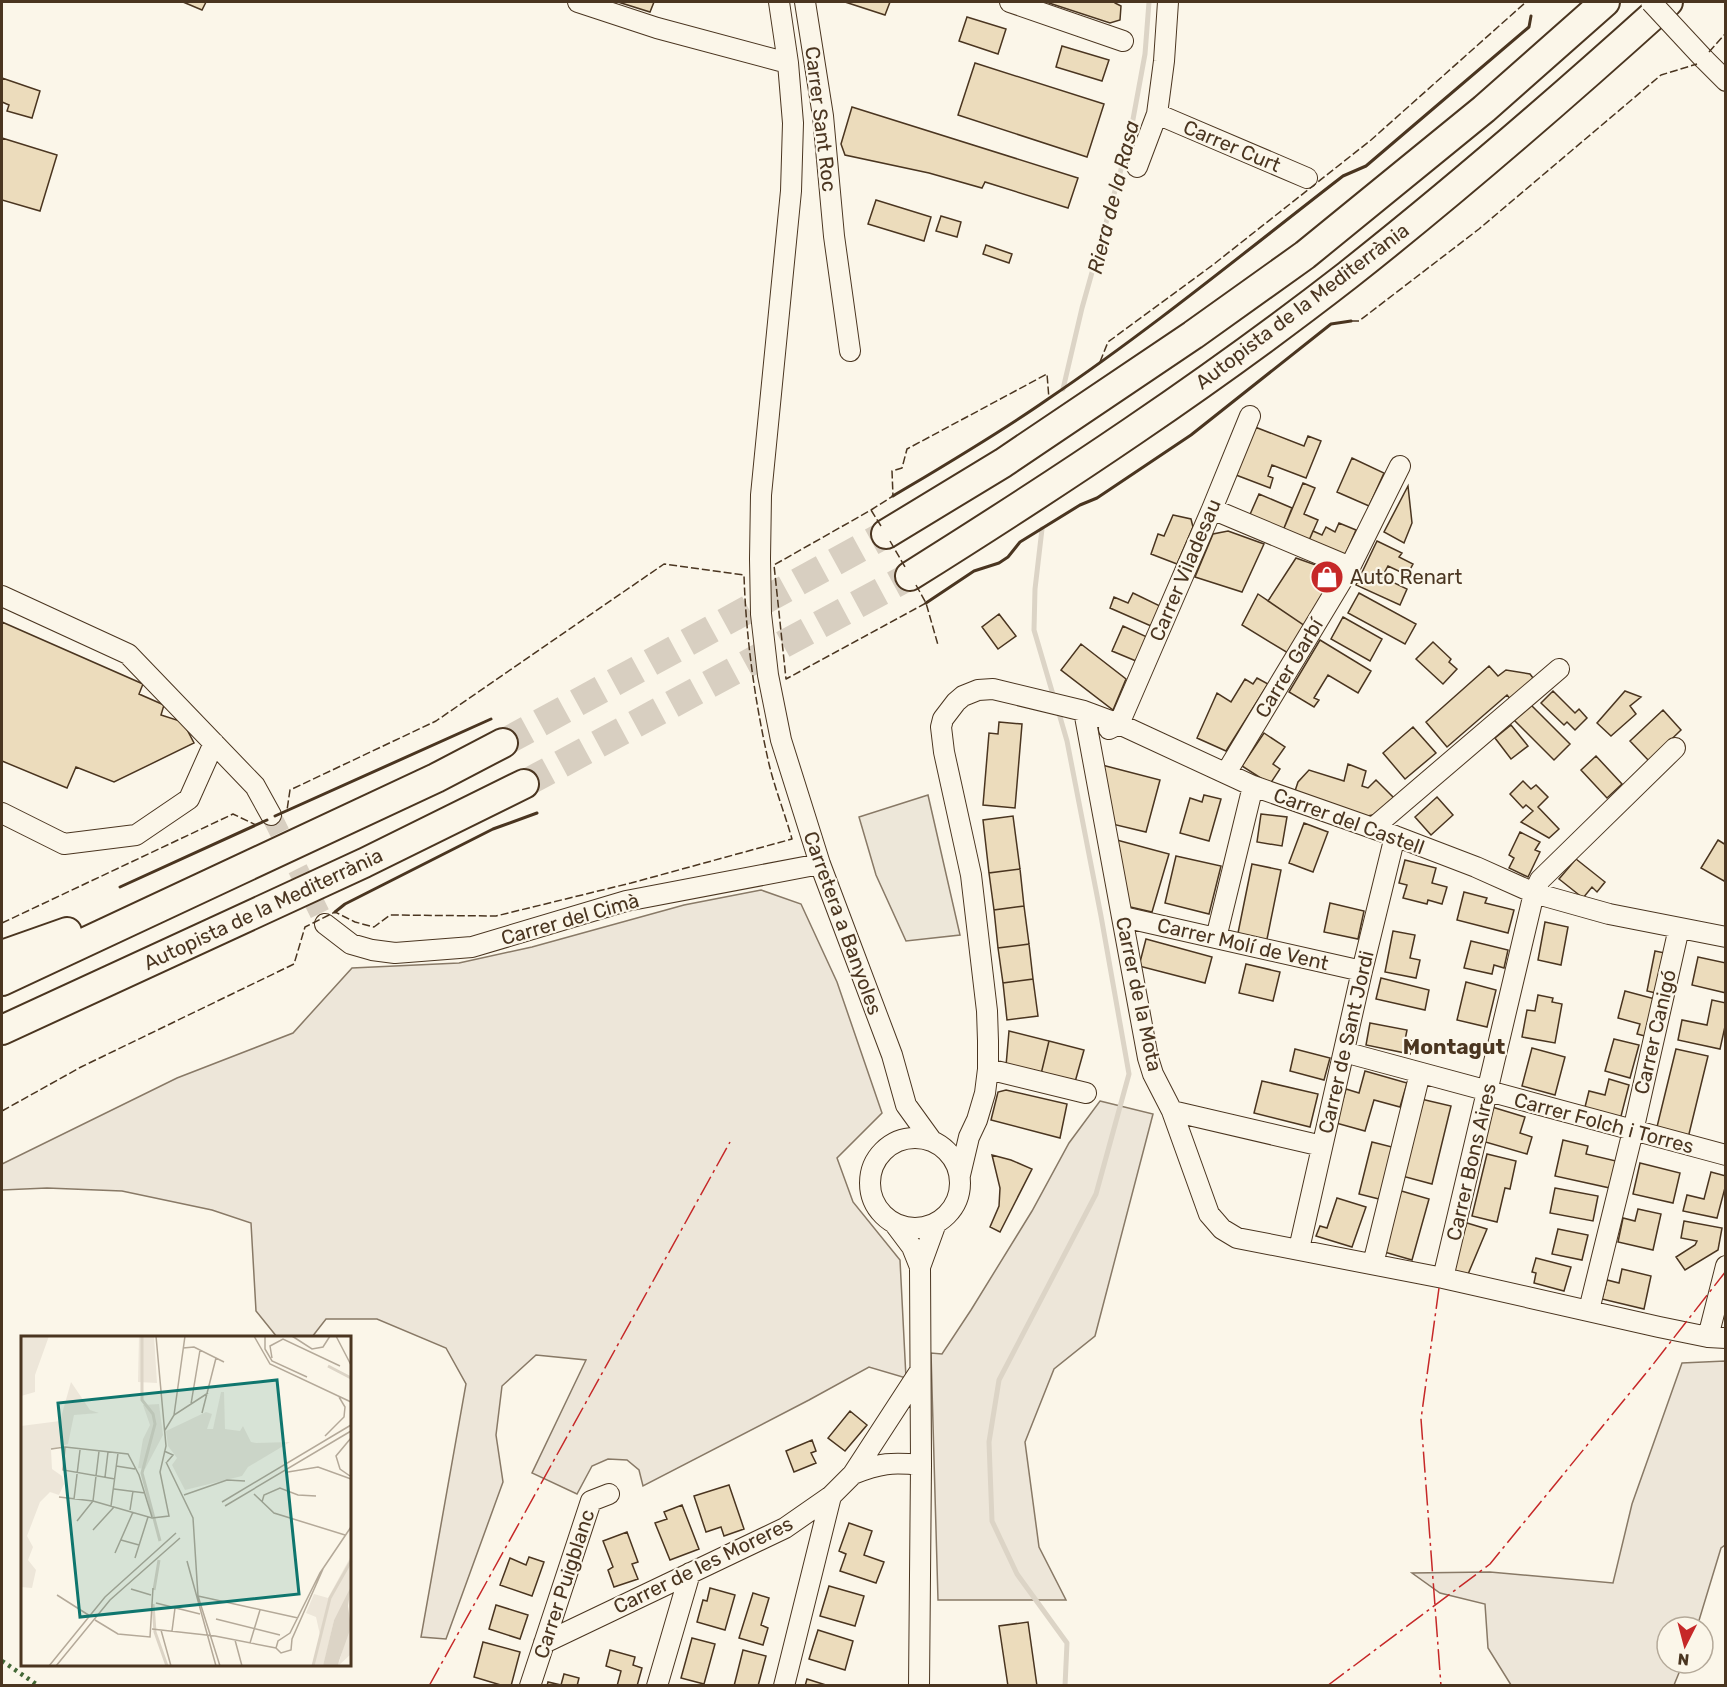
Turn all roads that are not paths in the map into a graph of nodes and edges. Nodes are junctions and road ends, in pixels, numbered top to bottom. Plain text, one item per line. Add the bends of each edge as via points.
1 (578, 2) edge
2 (779, 2) edge
3 (805, 2) edge
4 (1010, 2) edge
5 (1168, 2) edge
6 (1605, 2) edge
7 (1651, 2) edge
8 (1668, 2) edge
9 (1123, 42) dead end
10 (788, 63) junction
11 (1725, 81) edge
12 (1157, 114) junction
13 (1137, 167) dead end
14 (1307, 178) dead end
15 (850, 351) dead end
16 (1250, 416) dead end
17 (1400, 466) dead end
18 (1212, 509) junction
19 (886, 534) tunnel mouth
20 (1350, 567) junction
21 (910, 576) tunnel mouth
22 (2, 596) edge
23 (1559, 669) dead end
24 (1076, 709) junction
25 (1119, 724) junction
26 (1089, 739) junction
27 (503, 742) tunnel mouth
28 (214, 744) junction
29 (1675, 748) dead end
30 (1226, 773) junction
31 (524, 784) tunnel mouth
32 (1252, 786) junction
33 (402, 794) junction
34 (2, 813) edge
35 (270, 815) tunnel mouth
36 (1372, 828) junction
37 (1395, 836) junction
38 (820, 864) junction
39 (1534, 893) junction
40 (1123, 917) junction
41 (325, 924) tunnel mouth
42 (1678, 928) junction
43 (1725, 937) edge
44 (1216, 938) junction
45 (2, 956) edge
46 (1362, 971) junction
47 (2, 981) edge
48 (2, 1030) edge
49 (1344, 1052) junction
50 (988, 1069) junction
51 (1420, 1073) junction
52 (1488, 1091) junction
53 (1086, 1093) dead end
54 (906, 1105) junction
55 (1172, 1111) junction
56 (1633, 1131) junction
57 (969, 1137) junction
58 (937, 1143) junction
59 (888, 1146) junction
60 (1322, 1146) junction
61 (1725, 1155) edge
62 (960, 1175) junction
63 (894, 1223) junction
64 (936, 1223) junction
65 (1299, 1249) junction
66 (1373, 1264) junction
67 (1725, 1266) edge
68 (920, 1268) junction
69 (1443, 1278) junction
70 (1589, 1310) junction
71 (1717, 1338) edge
72 (920, 1371) junction
73 (921, 1465) junction
74 (853, 1474) junction
75 (609, 1494) dead end
76 (831, 1496) junction
77 (690, 1573) junction
78 (544, 1643) junction
79 (531, 1686) edge
80 (657, 1686) edge
81 (784, 1686) edge
82 (919, 1686) edge

1 - 10 street
2 - 10 street, Carretera a Banyoles
3 - 15 street, Carrer Sant Roc via 823,116
4 - 9 street
5 - 12 street
6 - 19 highway, Autopista de la Mediterrània via 1484,110 1305,255 1003,463
7 - 11 street, bridge
8 - 21 highway, Autopista de la Mediterrània via 1537,119 1346,276 1101,453
10 - 38 street, Carretera a Banyoles via 793,123 791,191 761,495 761,615 781,740
12 - 13 street
12 - 14 street, Carrer Curt
16 - 18 street, Carrer Viladesau
17 - 20 street, Carrer Garbí
18 - 20 street
18 - 25 street, Carrer Viladesau
20 - 30 street, Carrer Garbí
22 - 28 street via 128,654
23 - 36 street
24 - 25 street, Carrer del Castell
24 - 26 street, Carrer de la Mota
24 - 50 street, Carrer del Castell via 993,689 978,690 963,696 943,719 942,737 971,875 987,1011
25 - 26 street
25 - 30 street, Carrer del Castell
26 - 40 street, Carrer de la Mota
27 - 33 highway
28 - 34 street via 189,799 136,835 64,844
28 - 35 street via 255,786
29 - 39 street, Carrer Bons Aires via 1540,880
30 - 32 street, Carrer del Castell
31 - 48 highway, Autopista de la Mediterrània
32 - 36 street, Carrer del Castell
32 - 44 street
33 - 45 highway via 104,919
33 - 47 highway
36 - 37 street, Carrer del Castell
37 - 39 street, Carrer del Castell
37 - 46 street, Carrer de Sant Jordi
38 - 41 street, Carrer del Cimà via 626,901 472,947 395,953 372,950 351,944
38 - 54 street, Carretera a Banyoles via 892,1055
39 - 42 street, Carrer del Castell
39 - 52 street, Carrer Bons Aires
40 - 44 street, Carrer Molí de Vent
40 - 55 street, Carrer de la Mota via 1148,1059
42 - 43 street, Carrer del Castell
42 - 56 street, Carrer Canigó
44 - 46 street, Carrer Molí de Vent
46 - 49 street, Carrer de Sant Jordi
49 - 51 street, Carrer Folch i Torres
49 - 60 street, Carrer de Sant Jordi
50 - 53 street
50 - 57 street via 985,1093
51 - 52 street, Carrer Folch i Torres
51 - 66 street
52 - 56 street, Carrer Folch i Torres
52 - 69 street, Carrer Bons Aires
54 - 58 street, Carretera a Banyoles
54 - 59 street
55 - 60 street
55 - 65 street, Carrer de la Mota via 1209,1214 1222,1229 1237,1238
56 - 61 street, Carrer Folch i Torres
56 - 70 street, Carrer Canigó
57 - 58 street
57 - 62 street
58 - 59 street via 912,1137
58 - 62 street via 955,1162
59 - 63 street via 877,1156 869,1186 877,1208
60 - 65 street, Carrer de Sant Jordi
62 - 64 street via 957,1200
63 - 64 street via 919,1228
63 - 68 street via 912,1247
64 - 68 street
65 - 66 street, Carrer de la Mota
66 - 69 street, Carrer de la Mota
67 - 71 street
68 - 72 street
69 - 70 street, Carrer de la Mota
70 - 71 street, Carrer de la Mota
72 - 73 street
72 - 74 street, Carrer de les Moreres
73 - 74 street, Carrer de les Moreres via 894,1462
73 - 82 street
74 - 76 street, Carrer de les Moreres
75 - 78 street, Carrer Puigblanc via 591,1501
76 - 77 street, Carrer de les Moreres via 785,1528
76 - 81 street
77 - 78 street, Carrer de les Moreres
77 - 80 street
78 - 79 street, Carrer Puigblanc

